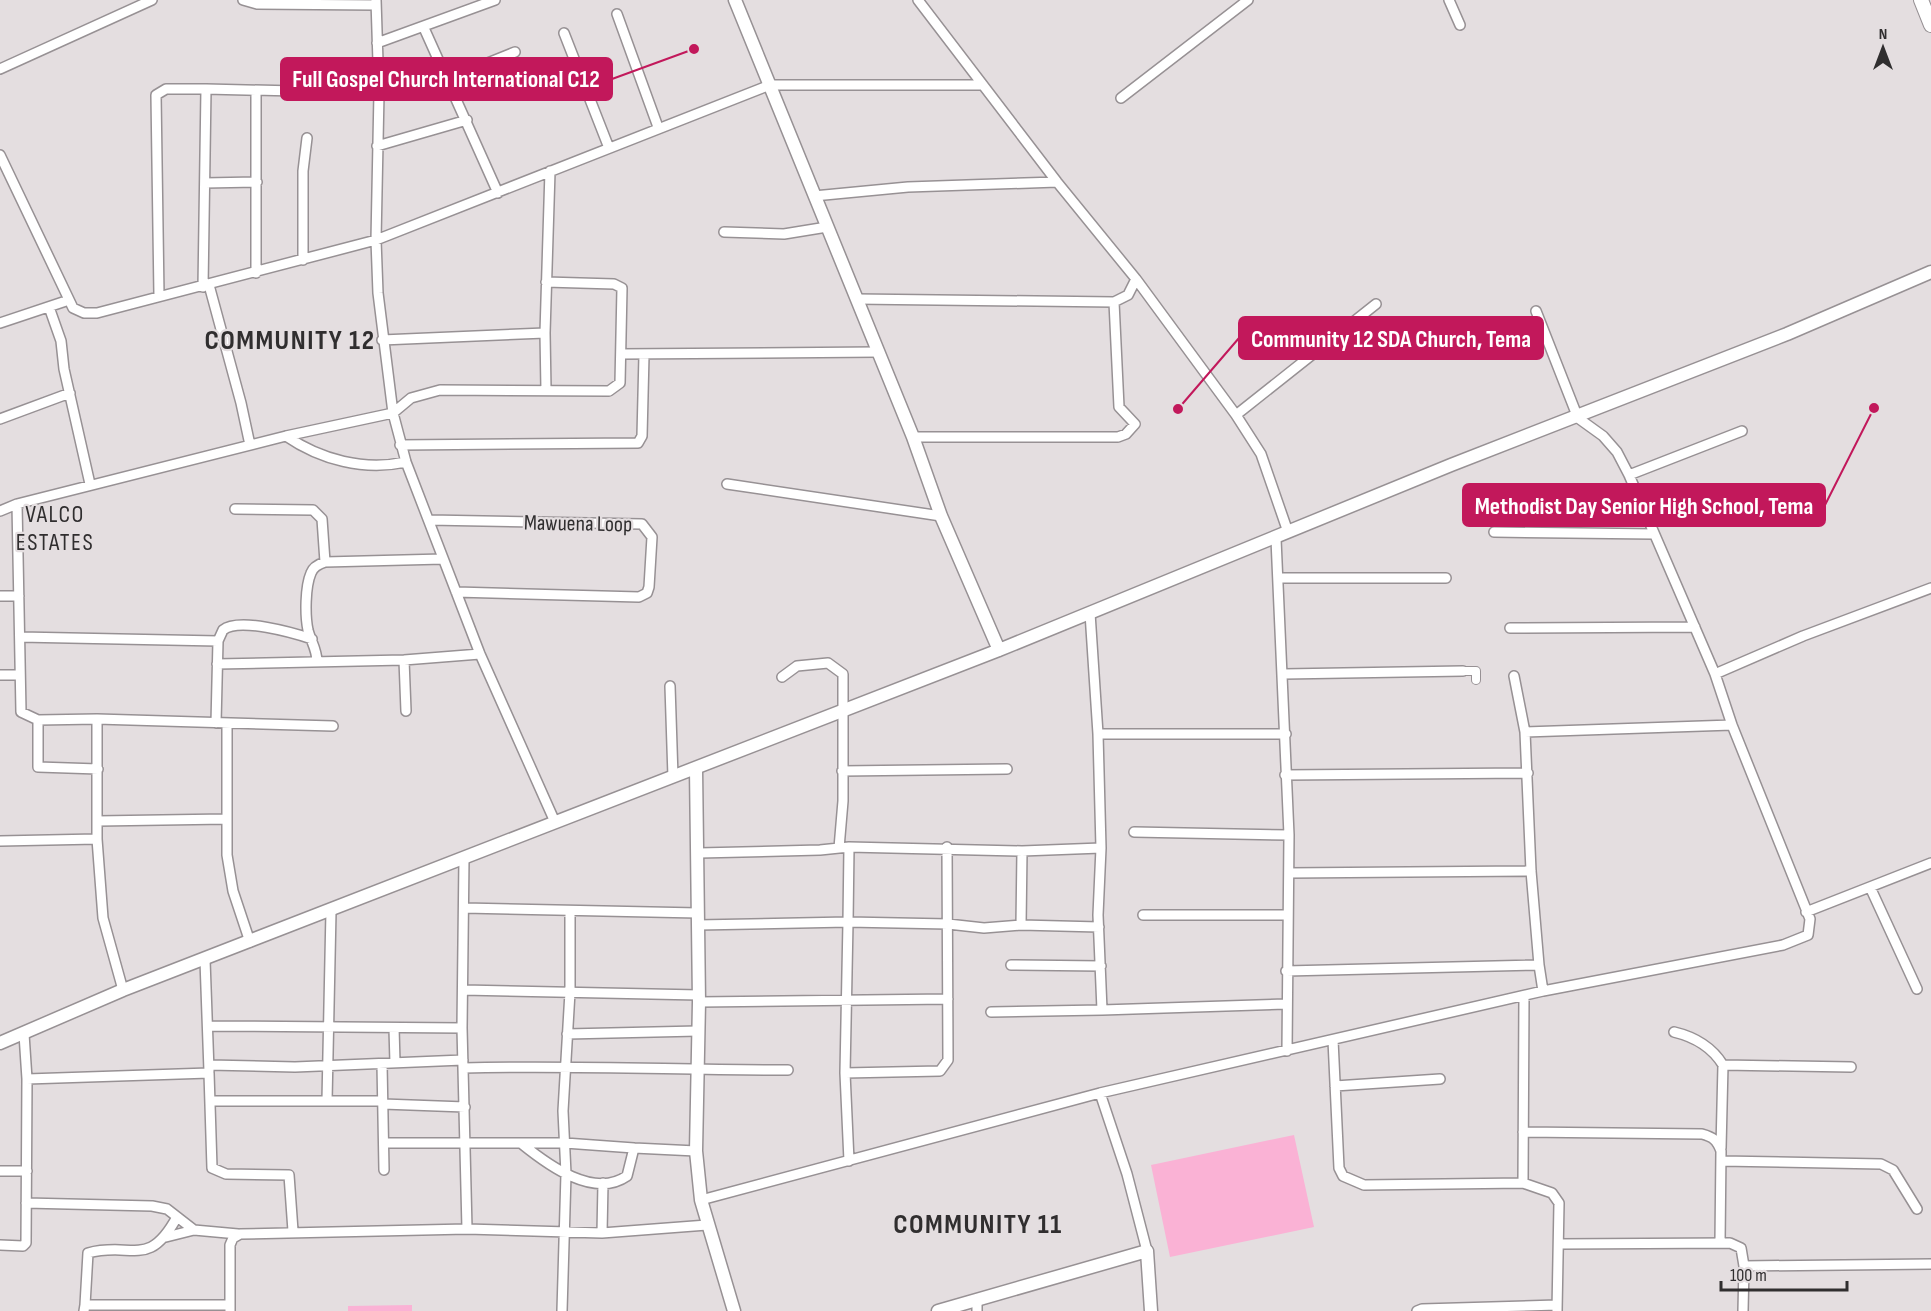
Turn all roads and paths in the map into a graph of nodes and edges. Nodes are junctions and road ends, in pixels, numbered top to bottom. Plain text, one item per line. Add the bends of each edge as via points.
1 (152, 0) edge
2 (243, 0) edge
3 (495, 0) edge
4 (918, 0) edge
5 (1248, 0) edge
6 (1449, 0) edge
7 (1921, 0) edge
8 (739, 1) edge
9 (376, 2) edge
10 (617, 14) dead end
11 (1460, 25) dead end
12 (1931, 25) edge
13 (424, 28) junction
14 (564, 33) dead end
15 (377, 43) junction
16 (515, 51) dead end
17 (0, 69) edge
18 (448, 79) junction
19 (981, 84) junction
20 (770, 85) junction
21 (206, 89) junction
22 (256, 91) junction
23 (379, 93) junction
24 (1121, 98) dead end
25 (467, 120) junction
26 (658, 127) junction
27 (308, 138) dead end
28 (377, 146) junction
29 (609, 148) junction
30 (1, 161) edge
31 (550, 171) junction
32 (257, 182) junction
33 (1057, 182) junction
34 (205, 183) junction
35 (498, 194) junction
36 (814, 196) junction
37 (827, 227) junction
38 (724, 232) dead end
39 (376, 240) junction
40 (303, 260) junction
41 (1931, 272) edge
42 (256, 273) junction
43 (1136, 279) junction
44 (546, 282) junction
45 (206, 286) junction
46 (159, 296) junction
47 (856, 299) junction
48 (69, 300) junction
49 (1114, 302) junction
50 (1376, 304) dead end
51 (49, 307) junction
52 (1536, 311) dead end
53 (0, 323) edge
54 (545, 333) junction
55 (382, 340) junction
56 (878, 352) junction
57 (621, 354) junction
58 (644, 355) junction
59 (546, 390) junction
60 (70, 393) junction
61 (393, 414) junction
62 (1236, 415) junction
63 (1578, 418) junction
64 (0, 419) edge
65 (1742, 431) dead end
66 (286, 436) junction
67 (913, 437) junction
68 (250, 445) junction
69 (400, 445) junction
70 (406, 462) junction
71 (1629, 476) junction
72 (90, 484) junction
73 (727, 484) dead end
74 (17, 504) junction
75 (235, 509) dead end
76 (0, 512) edge
77 (941, 516) junction
78 (429, 520) junction
79 (1288, 532) junction
80 (1494, 532) dead end
81 (1654, 534) junction
82 (1276, 539) junction
83 (442, 559) junction
84 (325, 562) junction
85 (1278, 578) junction
86 (1446, 578) dead end
87 (1931, 588) edge
88 (456, 592) junction
89 (0, 596) edge
90 (19, 596) junction
91 (1090, 613) junction
92 (1695, 627) junction
93 (1510, 628) dead end
94 (20, 637) junction
95 (312, 639) junction
96 (218, 641) junction
97 (999, 650) junction
98 (480, 654) junction
99 (404, 660) junction
100 (317, 662) junction
101 (218, 664) junction
102 (1462, 671) joint
103 (1284, 674) junction
104 (1714, 674) junction
105 (0, 675) edge
106 (19, 675) junction
107 (1514, 676) dead end
108 (782, 677) dead end
109 (1476, 680) dead end
110 (670, 687) dead end
111 (842, 710) junction
112 (406, 711) dead end
113 (38, 720) junction
114 (97, 720) junction
115 (216, 723) junction
116 (227, 724) junction
117 (1732, 725) junction
118 (333, 726) dead end
119 (1525, 732) junction
120 (1098, 734) junction
121 (1286, 734) junction
122 (98, 768) junction
123 (696, 769) junction
124 (1007, 770) dead end
125 (842, 771) junction
126 (1528, 773) junction
127 (1285, 776) junction
128 (673, 777) junction
129 (226, 819) junction
130 (98, 821) junction
131 (555, 822) junction
132 (1134, 832) dead end
133 (1289, 835) junction
134 (98, 839) junction
135 (0, 841) edge
136 (844, 848) junction
137 (947, 848) junction
138 (1101, 848) junction
139 (1022, 851) junction
140 (699, 853) junction
141 (464, 858) junction
142 (1931, 863) edge
143 (1531, 871) junction
144 (1289, 873) junction
145 (1870, 887) junction
146 (464, 908) junction
147 (331, 911) junction
148 (570, 911) junction
149 (1806, 912) junction
150 (1143, 915) dead end
151 (1287, 915) junction
152 (698, 919) junction
153 (848, 922) junction
154 (948, 924) junction
155 (1021, 925) junction
156 (1099, 927) junction
157 (250, 942) junction
158 (206, 960) junction
159 (1011, 965) dead end
160 (1539, 965) junction
161 (1101, 966) junction
162 (1286, 971) junction
163 (1917, 989) dead end
164 (123, 990) junction
165 (463, 990) junction
166 (1543, 991) junction
167 (570, 992) junction
168 (1524, 996) junction
169 (699, 998) junction
170 (847, 999) junction
171 (948, 999) junction
172 (1285, 1004) junction
173 (1102, 1010) junction
174 (991, 1012) dead end
175 (210, 1026) junction
176 (327, 1027) junction
177 (394, 1028) junction
178 (462, 1028) junction
179 (698, 1031) junction
180 (1674, 1032) dead end
181 (24, 1034) junction
182 (567, 1034) junction
183 (1333, 1040) junction
184 (0, 1042) edge
185 (1287, 1051) junction
186 (395, 1063) junction
187 (382, 1064) junction
188 (464, 1064) junction
189 (328, 1065) junction
190 (565, 1065) junction
191 (1723, 1065) junction
192 (1851, 1067) dead end
193 (209, 1069) junction
194 (698, 1070) junction
195 (788, 1070) dead end
196 (845, 1073) junction
197 (27, 1079) junction
198 (1440, 1079) dead end
199 (1335, 1086) junction
200 (1100, 1093) junction
201 (210, 1101) junction
202 (327, 1101) junction
203 (383, 1102) junction
204 (465, 1107) junction
205 (1522, 1132) junction
206 (384, 1143) junction
207 (565, 1143) junction
208 (466, 1144) junction
209 (522, 1144) junction
210 (633, 1148) junction
211 (696, 1151) junction
212 (1721, 1151) junction
213 (849, 1161) junction
214 (1721, 1161) junction
215 (384, 1170) dead end
216 (0, 1171) edge
217 (27, 1171) junction
218 (566, 1174) junction
219 (603, 1183) junction
220 (1523, 1183) junction
221 (701, 1200) junction
222 (26, 1203) junction
223 (1917, 1209) dead end
224 (177, 1217) junction
225 (707, 1225) junction
226 (466, 1228) junction
227 (194, 1230) junction
228 (565, 1230) junction
229 (293, 1231) junction
230 (602, 1233) junction
231 (240, 1234) junction
232 (166, 1237) junction
233 (1720, 1242) junction
234 (1560, 1244) junction
235 (0, 1245) edge
236 (1147, 1251) junction
237 (1931, 1264) edge
238 (1744, 1266) junction
239 (977, 1306) edge
240 (85, 1308) edge
241 (230, 1308) edge
242 (1557, 1308) edge
243 (562, 1311) edge
244 (734, 1311) edge
245 (938, 1311) edge
246 (1151, 1311) edge
247 (1418, 1311) edge
248 (1743, 1311) edge

1 - 17 street
2 - 9 street via 258,4
3 - 13 street
4 - 19 street
5 - 24 street
6 - 11 street
7 - 12 main road
8 - 20 street
9 - 15 street
10 - 26 street
13 - 15 street
13 - 18 street
14 - 29 street
15 - 23 street
16 - 18 street
18 - 25 street via 456,105
19 - 20 street
19 - 33 street
20 - 26 street
20 - 36 street
21 - 22 street
21 - 34 street
21 - 46 street via 166,89 156,94
22 - 23 street
22 - 32 street
23 - 28 street
25 - 28 street
25 - 35 street
26 - 29 street
27 - 40 street via 303,171
28 - 39 street
29 - 31 street
30 - 48 street
31 - 35 street
31 - 44 street
32 - 34 street
32 - 42 street
33 - 36 street
33 - 43 street
34 - 45 street
35 - 39 street
36 - 37 street
37 - 38 street via 784,234
37 - 47 street
39 - 40 street
39 - 55 street
40 - 42 street
41 - 63 street
42 - 45 street
43 - 49 street via 1128,295
43 - 62 street
44 - 54 street
44 - 57 street via 614,284 622,288
45 - 46 street
45 - 68 street
46 - 48 street via 84,313
47 - 49 street
47 - 56 street
48 - 51 street
49 - 67 street via 1119,406 1135,424 1126,434
50 - 62 street
51 - 53 street
51 - 60 street via 61,341
52 - 63 street
54 - 55 street
54 - 59 street
55 - 61 street
56 - 58 street
56 - 67 street
57 - 58 street
57 - 59 street via 620,383 609,391
58 - 69 street via 642,436 638,443
59 - 61 street via 440,390 411,398
60 - 64 street
60 - 72 street
61 - 66 street
61 - 69 street
62 - 79 street via 1261,454
63 - 71 street via 1603,436 1617,452
63 - 79 street
65 - 71 street
66 - 68 street
66 - 70 street via 306,451 346,462 382,467
67 - 77 street
68 - 72 street
69 - 70 street
70 - 78 street
71 - 81 street
72 - 74 street
73 - 77 street
74 - 76 street
74 - 90 street
75 - 84 street via 313,510 322,519
77 - 97 street
78 - 83 street
78 - 88 street, Mawuena Loop via 642,525 652,537 649,587 639,597
79 - 82 street
80 - 81 street
81 - 92 street
82 - 85 street
82 - 91 street
83 - 84 street
83 - 88 street
84 - 95 street via 311,573 308,588 307,622
85 - 86 street
85 - 103 street
87 - 104 street
88 - 98 street
89 - 90 street
90 - 94 street
91 - 97 street
91 - 120 street
92 - 93 street
92 - 104 street
94 - 96 street
94 - 106 street
95 - 96 street via 268,628 232,626 223,630
95 - 100 street
96 - 101 street
97 - 111 street
98 - 99 street
98 - 131 street
99 - 100 street
99 - 112 street
100 - 101 street
101 - 115 street
102 - 103 street
102 - 109 street via 1476,671
103 - 121 street
104 - 117 street
105 - 106 street
106 - 113 street via 19,708 26,716
107 - 119 street
108 - 111 street via 797,666 828,663 843,674
110 - 128 street
111 - 123 street
111 - 125 street
113 - 114 street
113 - 122 street via 38,767
114 - 115 street
114 - 122 street
115 - 116 street
116 - 118 street
116 - 129 street
117 - 119 street
117 - 149 street
119 - 126 street
120 - 121 street
120 - 138 street
121 - 127 street
122 - 130 street
123 - 128 street
123 - 140 street
124 - 125 street
125 - 136 street
126 - 127 street
126 - 143 street
127 - 133 street
128 - 131 street
129 - 130 street
129 - 157 street via 233,891
130 - 134 street
131 - 141 street
132 - 133 street
133 - 144 street
134 - 135 street
134 - 164 street via 103,918
136 - 137 street
136 - 140 street
136 - 153 street
137 - 139 street
137 - 154 street
138 - 139 street
138 - 156 street
139 - 155 street
140 - 152 street
141 - 146 street
141 - 147 street
142 - 145 street
143 - 144 street
143 - 160 street
144 - 151 street
145 - 149 street
145 - 163 street
146 - 148 street
146 - 165 street
147 - 157 street
147 - 176 street
148 - 152 street
148 - 167 street
149 - 166 street via 1810,932 1798,941
150 - 151 street
151 - 162 street
152 - 153 street
152 - 169 street
153 - 154 street
153 - 170 street
154 - 155 street via 984,928
154 - 171 street
155 - 156 street
156 - 161 street
157 - 158 street
158 - 164 street
158 - 175 street
159 - 161 street
160 - 162 street
160 - 166 street
161 - 173 street
162 - 172 street
164 - 181 street
165 - 167 street
165 - 178 street
166 - 168 street
167 - 169 street
167 - 182 street
168 - 183 street
168 - 205 street
169 - 170 street
169 - 179 street
170 - 171 street
170 - 196 street
171 - 196 street via 948,1060 940,1071
172 - 173 street
172 - 185 street
173 - 174 street
175 - 176 street
175 - 193 street
176 - 177 street
176 - 189 street
177 - 178 street
177 - 186 street
178 - 188 street
179 - 182 street
179 - 194 street
180 - 191 street via 1714,1051
181 - 184 street
181 - 197 street
182 - 190 street
183 - 185 street
183 - 199 street
185 - 200 street
186 - 187 street
186 - 188 street
187 - 189 street
187 - 203 street
188 - 190 street
188 - 204 street
189 - 193 street
189 - 202 street
190 - 194 street
190 - 207 street
191 - 192 street
191 - 212 street
193 - 197 street
193 - 201 street
194 - 195 street
194 - 211 street
196 - 213 street
197 - 217 street
198 - 199 street
199 - 220 street via 1339,1168 1350,1181 1364,1185
200 - 213 street
200 - 236 street
201 - 202 street
201 - 229 street via 212,1168 226,1174 289,1176
202 - 203 street
203 - 204 street
203 - 206 street
204 - 208 street
205 - 212 street via 1702,1134 1717,1141
205 - 220 street
206 - 208 street
206 - 215 street
207 - 209 street
207 - 210 street
207 - 218 street
208 - 209 street
208 - 226 street
209 - 218 street
210 - 211 street
210 - 219 street via 627,1176
211 - 221 street
212 - 214 street
213 - 221 street
214 - 223 street via 1881,1164 1893,1170
214 - 233 street
216 - 217 street
217 - 222 street
218 - 219 street
218 - 228 street
219 - 230 street
220 - 234 street via 1552,1193 1559,1203
221 - 225 street
222 - 224 street via 152,1206
222 - 235 street via 26,1243
224 - 227 street
224 - 232 street
225 - 230 street
225 - 244 street
226 - 228 street
226 - 229 street
227 - 231 street
227 - 232 street
228 - 230 street
228 - 243 street
229 - 231 street
231 - 241 street via 230,1245
232 - 240 street via 153,1247 88,1254
233 - 234 street
233 - 238 street via 1742,1248
234 - 242 street
236 - 239 street
236 - 246 street
237 - 238 street
238 - 248 street
239 - 245 street
240 - 241 street
242 - 247 street

